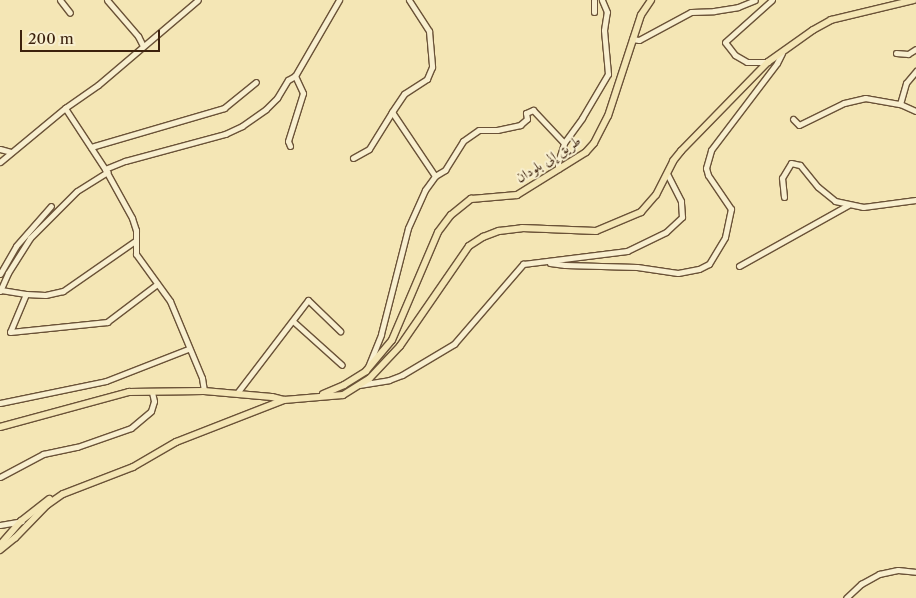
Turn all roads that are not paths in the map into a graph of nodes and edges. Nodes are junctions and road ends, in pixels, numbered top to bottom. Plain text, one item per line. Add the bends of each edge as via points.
1 (60, 0) edge
2 (107, 0) edge
3 (198, 0) edge
4 (340, 0) edge
5 (409, 0) edge
6 (594, 0) edge
7 (602, 0) edge
8 (651, 0) edge
9 (755, 0) edge
10 (772, 0) edge
11 (914, 0) edge
12 (594, 12) dead end
13 (70, 13) dead end
14 (632, 39) junction
15 (143, 46) junction
16 (916, 49) edge
17 (783, 50) junction
18 (896, 53) dead end
19 (768, 62) junction
20 (916, 71) edge
21 (295, 76) junction
22 (256, 82) dead end
23 (900, 104) junction
24 (65, 108) junction
25 (916, 111) edge
26 (392, 112) junction
27 (793, 119) dead end
28 (564, 143) junction
29 (290, 146) dead end
30 (91, 147) junction
31 (0, 149) edge
32 (11, 152) junction
33 (353, 158) dead end
34 (0, 162) edge
35 (558, 169) junction
36 (106, 171) junction
37 (666, 173) junction
38 (435, 176) junction
39 (784, 197) dead end
40 (916, 200) edge
41 (848, 205) junction
42 (51, 206) dead end
43 (135, 241) junction
44 (546, 262) junction
45 (739, 266) dead end
46 (0, 274) edge
47 (157, 284) junction
48 (0, 291) edge
49 (26, 294) junction
50 (294, 322) junction
51 (340, 331) dead end
52 (188, 349) junction
53 (342, 365) dead end
54 (366, 371) junction
55 (359, 385) junction
56 (204, 391) junction
57 (152, 392) junction
58 (237, 393) junction
59 (318, 396) junction
60 (284, 400) junction
61 (0, 404) edge
62 (0, 427) edge
63 (0, 478) edge
64 (0, 525) edge
65 (16, 528) junction
66 (0, 545) edge
67 (0, 550) edge
68 (916, 572) edge
69 (846, 598) edge

1 - 13 street
2 - 15 street
3 - 15 street
4 - 21 street
5 - 26 street via 429,31 432,67 427,79 404,94
6 - 12 street
7 - 28 street via 607,12 604,30 608,74
8 - 14 main road, طريق إلى بلودان
9 - 14 street via 738,7 691,12 639,40
10 - 19 street via 725,42 735,55 747,62
11 - 17 main road via 831,20
14 - 35 main road, طريق إلى بلودان via 602,129 586,152
15 - 24 street via 98,85
16 - 18 street via 908,54
17 - 19 main road
17 - 44 street via 777,63 711,150 706,168 708,175 731,209 726,237 709,264 678,273 637,267
19 - 37 main road via 681,151
20 - 23 street via 906,83
21 - 29 street via 303,93 288,141
21 - 36 street via 288,80 266,109 242,126 225,134 125,161
22 - 30 street via 224,108
23 - 25 street
23 - 27 street via 865,98 844,103 798,125
24 - 30 street
24 - 32 street
26 - 33 street via 369,149 360,157
26 - 38 street
28 - 35 street
28 - 38 street via 533,110 526,114 520,125 471,134 445,170
30 - 36 street
31 - 32 street
32 - 34 street
35 - 54 main road, طريق إلى بلودان via 517,194 471,199 451,215 438,232 392,340
36 - 43 street via 132,218
36 - 48 street via 77,191 30,238
37 - 44 street via 681,201 682,217 666,232 627,251
37 - 55 main road via 649,204 620,223 596,231 522,228 483,236 469,246 400,346
38 - 54 street via 408,228 381,334
39 - 41 street via 782,178 791,163 800,165 835,201
40 - 41 street via 863,207
41 - 45 street
42 - 46 street via 16,246
43 - 47 street via 136,254
43 - 49 street via 63,291
44 - 55 street via 523,264 454,344 402,375
47 - 49 street via 107,322 10,332
47 - 52 street via 170,301
48 - 49 street
50 - 51 street via 308,300
50 - 53 street
50 - 58 street
52 - 56 street via 202,378
52 - 61 street via 106,381
54 - 59 main road, طريق إلى بلودان
55 - 59 main road via 343,395
56 - 57 main road
56 - 58 main road
57 - 62 main road via 129,392
57 - 63 street via 151,411 130,428 78,447 43,454
58 - 60 main road
59 - 60 main road
60 - 65 main road via 176,442 133,467 60,491
64 - 65 street
65 - 66 main road
65 - 67 main road
68 - 69 street via 898,570 879,574 860,584

